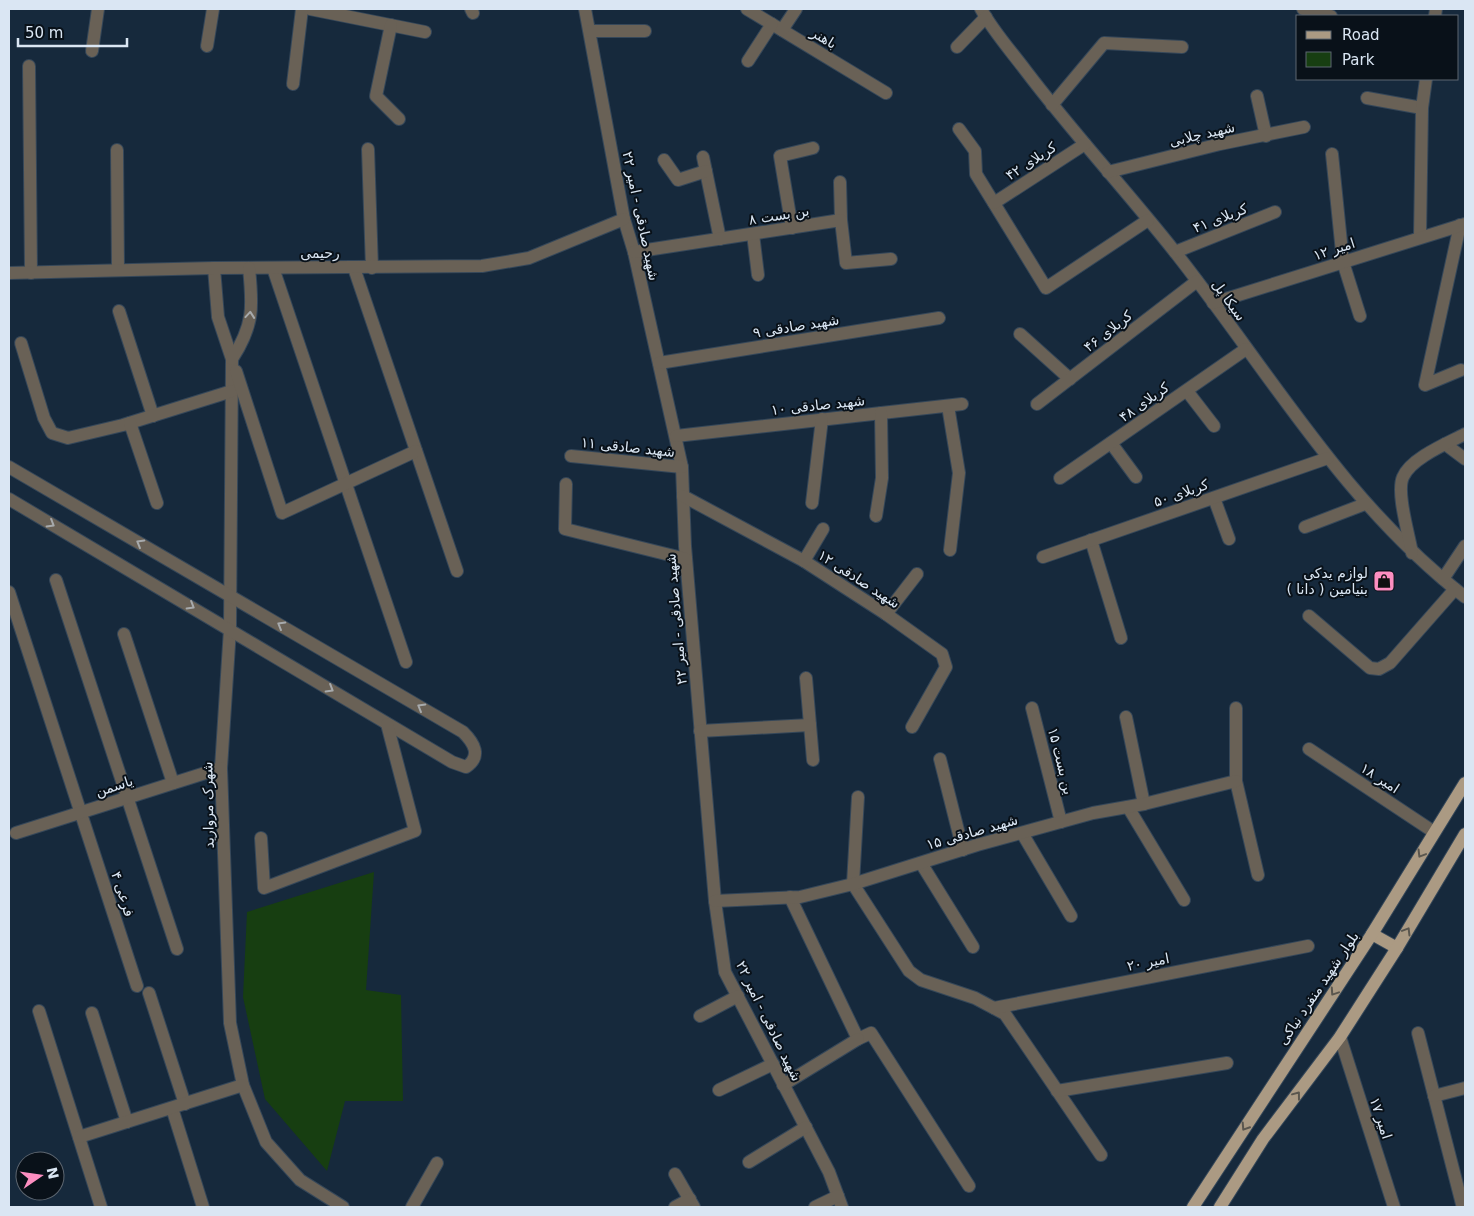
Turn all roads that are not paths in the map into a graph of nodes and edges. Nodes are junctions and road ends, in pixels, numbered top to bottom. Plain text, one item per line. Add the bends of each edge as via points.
1 (98, 9) edge
2 (213, 9) edge
3 (302, 9) edge
4 (310, 9) edge
5 (585, 9) edge
6 (747, 9) edge
7 (796, 9) edge
8 (1303, 9) edge
9 (983, 13) edge
10 (360, 14) edge
11 (1327, 15) edge
12 (391, 25) junction
13 (777, 27) junction
14 (590, 31) junction
15 (645, 31) dead end
16 (425, 32) dead end
17 (207, 46) dead end
18 (957, 47) dead end
19 (1182, 47) dead end
20 (92, 51) dead end
21 (748, 61) dead end
22 (29, 66) dead end
23 (1426, 80) edge
24 (293, 84) dead end
25 (886, 93) dead end
26 (1258, 96) dead end
27 (1367, 98) dead end
28 (1052, 105) junction
29 (1422, 108) junction
30 (399, 119) dead end
31 (1304, 127) dead end
32 (959, 129) dead end
33 (1266, 136) junction
34 (1084, 144) junction
35 (813, 148) dead end
36 (368, 149) dead end
37 (118, 150) dead end
38 (1332, 154) dead end
39 (703, 157) dead end
40 (664, 160) dead end
41 (706, 171) junction
42 (1108, 172) junction
43 (840, 182) dead end
44 (994, 203) junction
45 (1275, 212) dead end
46 (624, 219) junction
47 (841, 220) junction
48 (1148, 220) junction
49 (1463, 224) edge
50 (792, 228) junction
51 (753, 234) junction
52 (1420, 238) junction
53 (720, 239) junction
54 (634, 252) junction
55 (1175, 252) junction
56 (891, 259) dead end
57 (1343, 262) junction
58 (214, 268) junction
59 (249, 268) junction
60 (273, 268) junction
61 (354, 268) junction
62 (372, 268) junction
63 (118, 270) junction
64 (31, 273) junction
65 (9, 274) edge
66 (758, 275) dead end
67 (1197, 281) junction
68 (1213, 303) junction
69 (119, 311) dead end
70 (1360, 316) dead end
71 (939, 318) dead end
72 (1020, 334) dead end
73 (22, 343) dead end
74 (1246, 349) junction
75 (232, 359) junction
76 (659, 363) junction
77 (1461, 370) dead end
78 (1070, 379) junction
79 (232, 391) junction
80 (1186, 391) junction
81 (962, 404) dead end
82 (1037, 404) dead end
83 (948, 406) junction
84 (881, 413) junction
85 (153, 416) junction
86 (822, 420) junction
87 (130, 423) junction
88 (1214, 426) dead end
89 (1465, 434) edge
90 (676, 436) junction
91 (1111, 443) junction
92 (1445, 444) junction
93 (416, 451) junction
94 (571, 456) dead end
95 (1328, 458) junction
96 (1465, 460) edge
97 (9, 467) edge
98 (682, 467) junction
99 (1136, 477) dead end
100 (1060, 478) dead end
101 (345, 484) junction
102 (566, 484) dead end
103 (683, 496) junction
104 (1214, 498) junction
105 (9, 499) edge
106 (157, 503) dead end
107 (812, 503) dead end
108 (1365, 504) junction
109 (876, 516) dead end
110 (1305, 527) dead end
111 (822, 529) dead end
112 (1229, 539) dead end
113 (1091, 540) junction
114 (1465, 546) edge
115 (950, 550) dead end
116 (1412, 553) junction
117 (1043, 557) dead end
118 (686, 559) junction
119 (804, 561) junction
120 (457, 571) dead end
121 (917, 574) dead end
122 (1443, 579) junction
123 (56, 580) dead end
124 (9, 592) edge
125 (1460, 593) edge
126 (230, 596) junction
127 (886, 614) junction
128 (1308, 616) dead end
129 (230, 629) junction
130 (124, 634) dead end
131 (1121, 638) dead end
132 (406, 662) dead end
133 (806, 678) dead end
134 (1032, 708) dead end
135 (1236, 708) dead end
136 (1126, 717) dead end
137 (388, 724) junction
138 (810, 726) junction
139 (912, 727) dead end
140 (700, 731) junction
141 (1309, 749) dead end
142 (940, 759) dead end
143 (813, 760) dead end
144 (221, 768) junction
145 (1236, 781) junction
146 (173, 783) junction
147 (1465, 783) edge
148 (858, 797) dead end
149 (127, 798) junction
150 (1144, 804) junction
151 (1128, 807) junction
152 (81, 812) junction
153 (1060, 822) junction
154 (1434, 832) junction
155 (16, 833) dead end
156 (1022, 833) junction
157 (1465, 834) edge
158 (261, 838) dead end
159 (963, 850) junction
160 (921, 863) junction
161 (1258, 874) dead end
162 (852, 884) junction
163 (790, 897) junction
164 (1184, 900) dead end
165 (715, 901) junction
166 (1071, 916) dead end
167 (1372, 934) junction
168 (1308, 946) dead end
169 (973, 947) dead end
170 (1397, 948) junction
171 (177, 950) dead end
172 (137, 986) dead end
173 (150, 993) dead end
174 (738, 996) junction
175 (994, 1008) junction
176 (39, 1011) dead end
177 (92, 1013) dead end
178 (700, 1016) dead end
179 (1418, 1033) dead end
180 (1340, 1037) junction
181 (858, 1039) junction
182 (1227, 1063) dead end
183 (773, 1064) junction
184 (243, 1085) junction
185 (784, 1085) junction
186 (1465, 1088) edge
187 (719, 1090) dead end
188 (1057, 1091) junction
189 (1434, 1096) junction
190 (185, 1104) junction
191 (172, 1108) junction
192 (127, 1122) junction
193 (806, 1127) junction
194 (79, 1137) junction
195 (1100, 1155) dead end
196 (749, 1162) dead end
197 (437, 1163) dead end
198 (675, 1174) dead end
199 (969, 1186) dead end
200 (840, 1202) edge
201 (692, 1203) edge
202 (1462, 1204) dead end
203 (101, 1207) edge
204 (203, 1207) edge
205 (344, 1207) edge
206 (412, 1207) edge
207 (675, 1207) edge
208 (815, 1207) edge
209 (1193, 1207) edge
210 (1220, 1207) edge
211 (1394, 1207) edge

1 - 20 street
2 - 17 street
3 - 24 street
4 - 10 street
5 - 14 street, شهید صادقی - امیر ۲۲
6 - 13 street, باهنر
7 - 13 street
8 - 11 street
9 - 18 street
9 - 28 street, سیکا پل
10 - 12 street
12 - 16 street
12 - 30 street via 376,96
13 - 21 street
13 - 25 street, باهنر
14 - 15 street
14 - 46 street, شهید صادقی - امیر ۲۲
19 - 28 street via 1104,43
22 - 64 street
23 - 29 street
26 - 33 street
27 - 29 street
28 - 34 street, سیکا پل
29 - 52 street
31 - 33 street, شهید چلابی
32 - 44 street via 975,152 976,174
33 - 42 street, شهید چلابی
34 - 42 street, سیکا پل
34 - 44 street, کربلای ۴۲
35 - 50 street via 780,156
36 - 62 street
37 - 63 street
38 - 57 street
39 - 41 street
40 - 41 street via 678,180
41 - 53 street
42 - 48 street, سیکا پل
43 - 47 street
44 - 48 street via 1046,288
45 - 55 street, کربلای ۴۱
46 - 54 street, شهید صادقی - امیر ۲۲
46 - 62 street, رحیمی via 529,258 506,263
47 - 50 street, بن بست ۸
47 - 56 street via 846,263
48 - 55 street, سیکا پل
49 - 52 street, امير ۱۲
49 - 77 street via 1425,385
50 - 51 street, بن بست ۸
51 - 53 street, بن بست ۸
51 - 66 street
52 - 57 street, امير ۱۲
53 - 54 street, بن بست ۸
54 - 76 street, شهید صادقی - امیر ۲۲
55 - 67 street, سیکا پل
57 - 68 street, امير ۱۲
57 - 70 street
58 - 59 street, رحیمی
58 - 63 street, رحیمی
58 - 75 street, شهرک مروارید via 218,317
59 - 60 street, رحیمی
75 -> 59 street via 244,341 250,322
60 - 61 street, رحیمی
60 - 101 street
61 - 62 street, رحیمی
61 - 93 street
63 - 64 street, رحیمی
64 - 65 street, رحیمی
67 - 68 street, سیکا پل
67 - 78 street, کربلای ۴۶
68 - 74 street, سیکا پل
69 - 85 street
71 - 76 street, شهید صادقی ۹
72 - 78 street
73 - 87 street via 44,418 52,433 68,438
74 - 80 street, کربلای ۴۸
74 - 95 street, سیکا پل
75 - 79 street, شهرک مروارید
75 - 101 street via 282,513
76 - 90 street, شهید صادقی - امیر ۲۲
78 - 82 street, کربلای ۴۶
79 - 85 street
79 - 126 street, شهرک مروارید
80 - 88 street
80 - 91 street, کربلای ۴۸
81 - 83 street, شهید صادقی ۱۰
83 - 84 street, شهید صادقی ۱۰
83 - 115 street via 959,473
84 - 86 street, شهید صادقی ۱۰
84 - 109 street via 882,478
85 - 87 street
86 - 90 street, شهید صادقی ۱۰
86 - 107 street
87 - 106 street
89 - 92 street
90 - 98 street, شهید صادقی - امیر ۲۲
91 - 99 street
91 - 100 street, کربلای ۴۸
92 - 96 street
92 - 116 street via 1412,464 1403,477 1401,489
93 - 101 street
93 - 120 street
94 - 98 street, شهید صادقی ۱۱
95 - 104 street, کربلای ۵۰
95 - 108 street, سیکا پل
126 -> 97 street
98 - 103 street, شهید صادقی - امیر ۲۲
101 - 132 street
102 - 118 street via 565,529
103 - 118 street, شهید صادقی - امیر ۲۲
103 - 119 street, شهید صادقی ۱۲
104 - 112 street
104 - 113 street, کربلای ۵۰
105 -> 129 street
108 - 110 street
108 - 116 street, سیکا پل
111 - 119 street
113 - 117 street, کربلای ۵۰
113 - 131 street
114 - 122 street
116 - 122 street, سیکا پل
118 - 140 street, شهید صادقی - امیر ۲۲
119 - 127 street, شهید صادقی ۱۲
121 - 127 street
122 - 125 street, سیکا پل
123 - 149 street
124 - 152 street, فرعی ۴
125 - 128 street via 1390,663 1379,669 1370,668
126 - 129 street, شهرک مروارید
137 -> 126 street via 452,762 466,767 473,762 476,754 474,743 463,732
127 - 139 street, شهید صادقی ۱۲ via 942,654 945,661 946,667
129 -> 137 street
129 - 144 street, شهرک مروارید
130 - 146 street
133 - 138 street
134 - 153 street, بن بست ۱۵
135 - 145 street
136 - 150 street
137 - 158 street via 416,831 264,888
138 - 140 street
138 - 143 street
140 - 165 street, شهید صادقی - امیر ۲۲
141 - 154 street, امیر ۱۸
142 - 159 street
144 - 146 street, یاسمن
144 - 184 street, شهرک مروارید via 230,1023
145 - 150 street, شهید صادقی ۱۵
145 - 161 street
146 - 149 street, یاسمن
147 - 154 main road, بلوار شهید منفرد نیاکی
148 - 162 street
149 - 152 street, یاسمن
149 - 171 street
150 - 151 street, شهید صادقی ۱۵
151 - 153 street, شهید صادقی ۱۵
151 - 164 street
152 - 155 street, یاسمن
152 - 172 street, فرعی ۴
153 - 156 street, شهید صادقی ۱۵
154 -> 167 main road, بلوار شهید منفرد نیاکی
156 - 159 street, شهید صادقی ۱۵
156 - 166 street
170 -> 157 main road
159 - 160 street, شهید صادقی ۱۵
160 - 162 street, شهید صادقی ۱۵
160 - 169 street
162 - 163 street, شهید صادقی ۱۵
162 - 175 street via 909,971 921,980 975,998
163 - 165 street, شهید صادقی ۱۵
163 - 181 street
165 - 174 street, شهید صادقی - امیر ۲۲ via 725,972
167 - 170 main road
167 -> 209 main road, بلوار شهید منفرد نیاکی
168 - 175 street, امیر ۲۰
170 - 180 main road
173 - 190 street
174 - 178 street
174 - 183 street, شهید صادقی - امیر ۲۲
175 - 188 street via 1005,1014
176 - 194 street
177 - 192 street
179 - 189 street
210 -> 180 main road via 1263,1139
180 - 211 street, امیر ۱۷
181 - 185 street
181 - 199 street via 871,1033
182 - 188 street
183 - 185 street, شهید صادقی - امیر ۲۲
183 - 187 street
184 - 190 street
184 - 205 street, شهرک مروارید via 266,1142 300,1180
185 - 193 street, شهید صادقی - امیر ۲۲
186 - 189 street
188 - 195 street
189 - 202 street
190 - 191 street
191 - 192 street
191 - 204 street
192 - 194 street
193 - 196 street
193 - 200 street, شهید صادقی - امیر ۲۲
194 - 203 street
197 - 206 street
198 - 201 street
200 - 208 street
201 - 207 street

